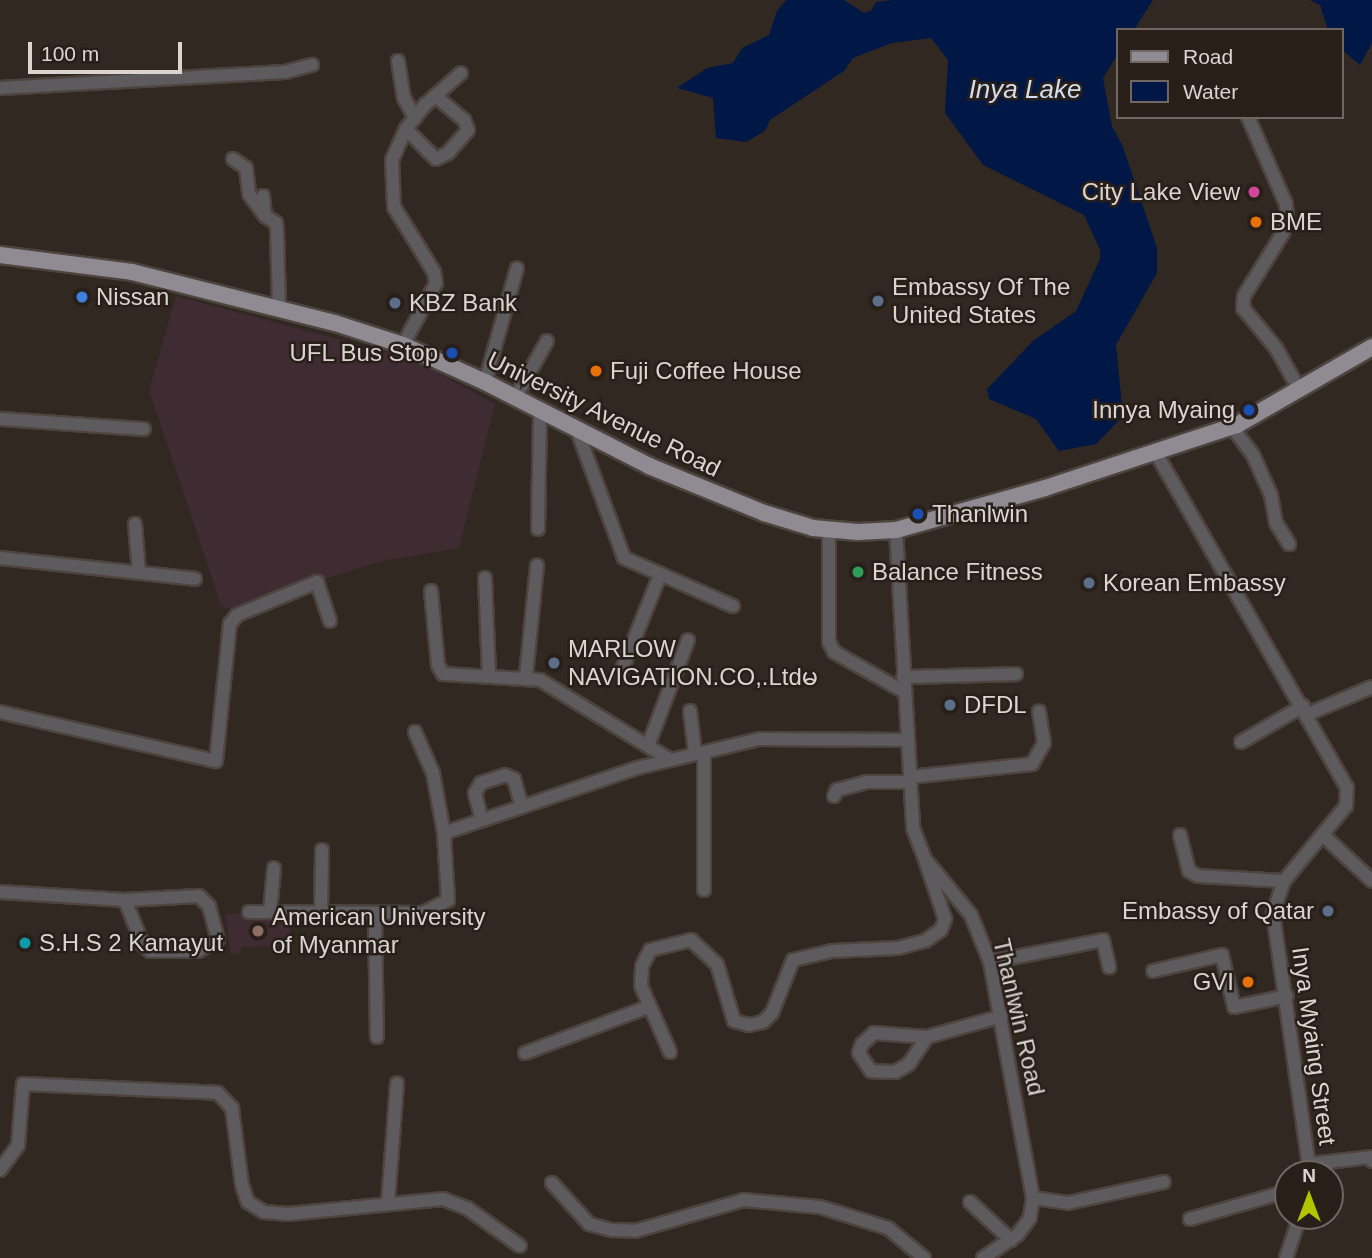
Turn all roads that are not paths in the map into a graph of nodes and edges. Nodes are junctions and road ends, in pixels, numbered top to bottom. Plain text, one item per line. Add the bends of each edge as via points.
1 (398, 61) dead end
2 (312, 65) dead end
3 (461, 73) dead end
4 (0, 88) edge
5 (435, 96) junction
6 (415, 118) junction
7 (1249, 119) edge
8 (406, 129) junction
9 (233, 159) dead end
10 (263, 196) dead end
11 (265, 216) junction
12 (0, 243) edge
13 (0, 255) edge
14 (25, 259) junction
15 (517, 268) dead end
16 (279, 307) junction
17 (547, 341) dead end
18 (403, 345) junction
19 (1372, 347) edge
20 (485, 382) junction
21 (1300, 391) junction
22 (516, 398) junction
23 (540, 411) junction
24 (0, 419) edge
25 (1232, 427) junction
26 (144, 429) dead end
27 (577, 430) junction
28 (1156, 453) junction
29 (135, 524) dead end
30 (538, 529) dead end
31 (829, 529) junction
32 (895, 530) junction
33 (1289, 544) dead end
34 (0, 558) edge
35 (537, 566) dead end
36 (139, 573) junction
37 (660, 575) junction
38 (485, 578) dead end
39 (195, 579) dead end
40 (431, 590) dead end
41 (733, 606) dead end
42 (330, 621) dead end
43 (688, 640) dead end
44 (621, 672) dead end
45 (489, 674) junction
46 (1016, 674) dead end
47 (526, 676) junction
48 (903, 684) junction
49 (1372, 687) edge
50 (1306, 710) junction
51 (690, 711) dead end
52 (1039, 711) dead end
53 (0, 712) edge
54 (415, 732) dead end
55 (907, 740) junction
56 (1241, 742) dead end
57 (648, 746) junction
58 (699, 752) junction
59 (669, 759) junction
60 (910, 779) junction
61 (834, 796) dead end
62 (522, 807) junction
63 (482, 820) junction
64 (444, 832) junction
65 (1180, 835) dead end
66 (1325, 837) junction
67 (322, 850) dead end
68 (925, 859) junction
69 (274, 868) dead end
70 (1284, 881) junction
71 (1372, 881) edge
72 (704, 890) dead end
73 (0, 892) edge
74 (125, 900) junction
75 (249, 912) dead end
76 (270, 912) junction
77 (321, 913) junction
78 (375, 914) junction
79 (990, 962) junction
80 (1110, 967) dead end
81 (1153, 971) dead end
82 (1287, 996) junction
83 (648, 1007) junction
84 (1002, 1016) junction
85 (377, 1037) dead end
86 (927, 1037) junction
87 (670, 1052) dead end
88 (525, 1053) dead end
89 (397, 1083) dead end
90 (1372, 1158) edge
91 (1309, 1160) edge
92 (1344, 1163) edge
93 (0, 1170) edge
94 (1164, 1182) dead end
95 (552, 1183) dead end
96 (1274, 1195) edge
97 (1033, 1198) junction
98 (970, 1202) dead end
99 (388, 1203) junction
100 (1190, 1219) dead end
101 (1295, 1230) edge
102 (1011, 1240) junction
103 (520, 1246) dead end
104 (925, 1258) edge
105 (983, 1258) edge
106 (1286, 1258) edge

1 - 6 street via 404,98
2 - 4 street via 285,72
3 - 5 street
5 - 6 street
5 - 8 street via 464,120 468,130 449,153 436,159
6 - 8 street
7 - 21 street via 1286,204 1287,217 1283,233 1244,296 1243,308 1276,348
8 - 18 street via 392,160 394,208 429,262 436,283
9 - 11 street via 246,168 249,194
10 - 11 street
11 - 16 street via 277,230
12 - 14 main road
13 - 14 main road, University Avenue Road
14 - 16 main road, University Avenue Road via 132,272
15 - 20 street
16 - 18 main road, University Avenue Road
17 - 22 street
18 - 20 main road, University Avenue Road
19 - 21 main road, University Avenue Road
20 - 22 main road, University Avenue Road
21 - 25 main road, University Avenue Road
22 - 23 main road, University Avenue Road
23 - 27 main road, University Avenue Road
23 - 30 street
24 - 26 street
25 - 28 main road, University Avenue Road
25 - 33 street via 1253,455 1271,495 1276,523
27 - 31 main road, University Avenue Road via 649,466 758,510
27 - 37 street via 617,547 624,558
28 - 32 main road, University Avenue Road
28 - 50 street, Inya Myaing Street
29 - 36 street
31 - 32 main road, University Avenue Road
31 - 48 street via 829,642 834,652
32 - 48 street, Thanlwin Road
34 - 36 street
35 - 47 street
36 - 39 street
37 - 41 street
37 - 44 street
38 - 45 street
40 - 45 street via 439,671
42 - 53 street via 317,582 237,615 230,624 216,761
43 - 57 street
45 - 47 street
46 - 48 street
47 - 57 street via 562,690
48 - 55 street, Thanlwin Road
49 - 50 street
50 - 56 street
50 - 66 street, Inya Myaing Street via 1347,788 1346,806
51 - 58 street
52 - 60 street via 1044,743 1032,764
54 - 64 street via 433,774
55 - 58 street via 760,739
55 - 60 street, Thanlwin Road
57 - 59 street
58 - 59 street
58 - 72 street
59 - 62 street
60 - 61 street via 866,782 837,790
60 - 68 street, Thanlwin Road via 914,828
62 - 63 street
62 - 63 street via 514,779 505,775 481,783 475,793
63 - 64 street
64 - 78 street via 448,900 423,913
65 - 70 street via 1189,871 1198,876
66 - 70 street, Inya Myaing Street
66 - 71 street
67 - 77 street
68 - 79 street, Thanlwin Road via 971,915
68 - 83 street via 945,919 942,930 925,941 898,948 809,954 793,960 772,1013 764,1022 749,1025 734,1021 717,964 691,940 650,950 642,966 641,986
69 - 76 street
70 - 82 street, Inya Myaing Street via 1273,913
73 - 74 street
74 - 74 street via 206,899 218,939 198,951 150,951 143,945
75 - 76 street
76 - 77 street
77 - 78 street
78 - 85 street
79 - 80 street via 1103,940
79 - 84 street, Thanlwin Road
81 - 82 street via 1222,955 1234,1007
82 - 91 street, Inya Myaing Street
83 - 87 street
83 - 88 street
84 - 86 street
84 - 97 street, Thanlwin Road
86 - 86 street via 874,1033 859,1053 871,1072 895,1073 909,1064
89 - 99 street
90 - 92 street
93 - 99 street via 18,1145 23,1084 218,1093 232,1108 236,1167 248,1202 264,1212 288,1214
94 - 97 street via 1068,1203
95 - 104 street via 589,1224 612,1230 635,1231 744,1200 837,1210 888,1228
96 - 100 street
97 - 102 street via 1030,1218
98 - 102 street
99 - 103 street via 443,1199 467,1208
101 - 106 street
102 - 105 street

